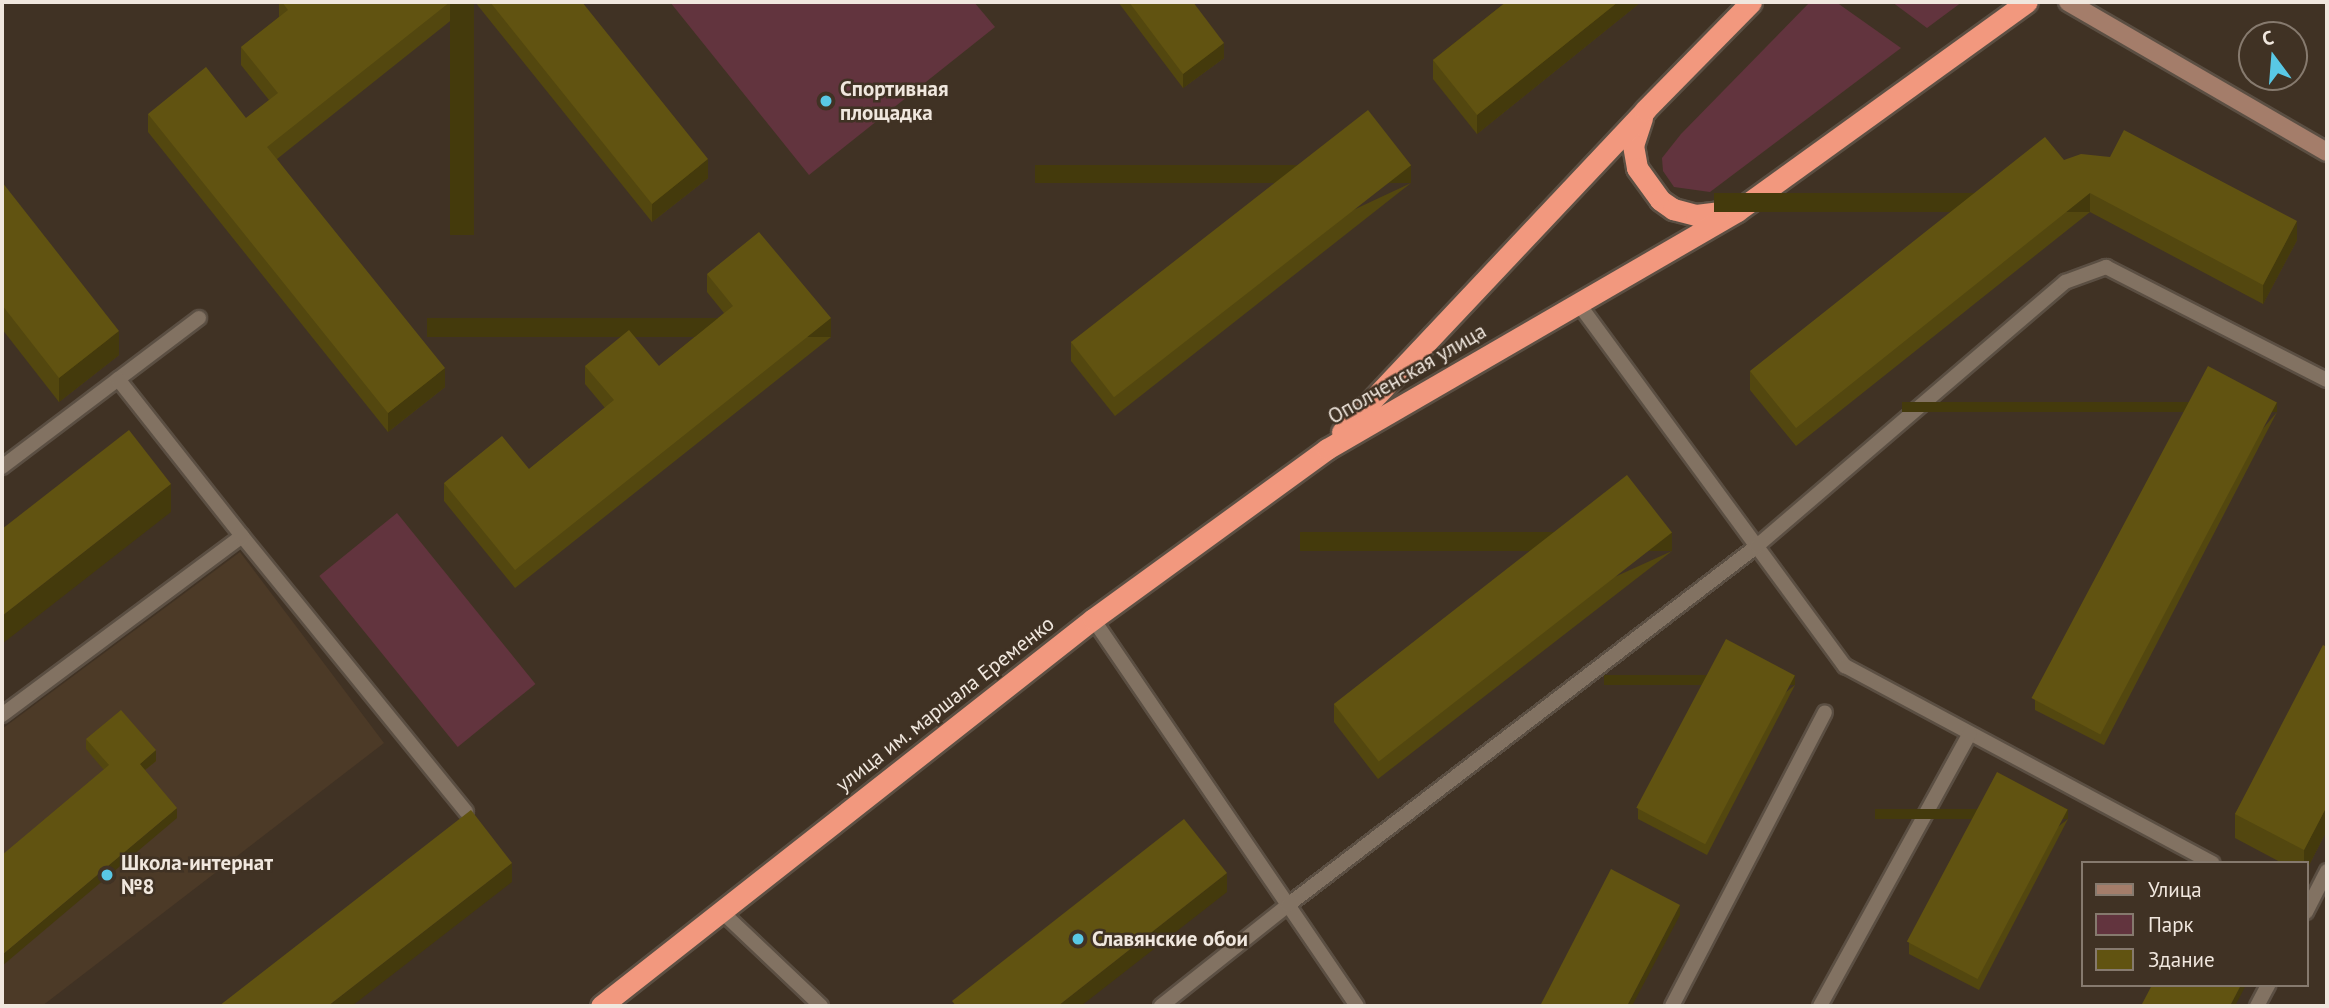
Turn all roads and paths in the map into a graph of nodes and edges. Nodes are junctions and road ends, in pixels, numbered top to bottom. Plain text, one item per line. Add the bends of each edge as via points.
1 (1751, 2) edge
2 (2027, 2) edge
3 (2068, 2) edge
4 (1645, 110) junction
5 (2327, 152) edge
6 (1737, 211) junction
7 (1578, 303) junction
8 (199, 318) dead end
9 (118, 379) junction
10 (2327, 380) edge
11 (1327, 449) junction
12 (2, 467) edge
13 (242, 536) junction
14 (1757, 546) junction
15 (1093, 619) junction
16 (1825, 712) dead end
17 (2, 715) edge
18 (1970, 733) junction
19 (466, 812) edge
20 (2209, 861) edge
21 (2327, 871) edge
22 (1288, 905) junction
23 (2308, 908) edge
24 (721, 911) junction
25 (2267, 987) edge
26 (601, 1006) edge
27 (821, 1006) edge
28 (1161, 1006) edge
29 (1357, 1006) edge
30 (1672, 1006) edge
31 (1820, 1006) edge
32 (2258, 1006) edge

1 - 4 highway, Ополченская улица
2 - 6 highway, Ополченская улица
3 - 5 street
4 - 6 highway via 1633,145 1637,168 1660,200 1672,209 1696,215
4 - 11 highway, Ополченская улица
6 - 7 highway, Ополченская улица
7 - 11 highway, Ополченская улица
7 - 14 lane
8 - 9 lane
9 - 12 lane
9 - 13 lane
10 - 14 lane via 2106,267 2065,282
11 - 15 highway, улица им. маршала Еременко
13 - 17 lane
13 - 19 lane
14 - 18 lane via 1846,666
14 - 22 lane
15 - 22 lane
15 - 24 highway, улица им. маршала Еременко
16 - 30 lane
18 - 20 lane
18 - 31 lane
21 - 23 lane
22 - 28 lane
22 - 29 lane
24 - 26 highway, улица им. маршала Еременко
24 - 27 lane
25 - 32 lane

